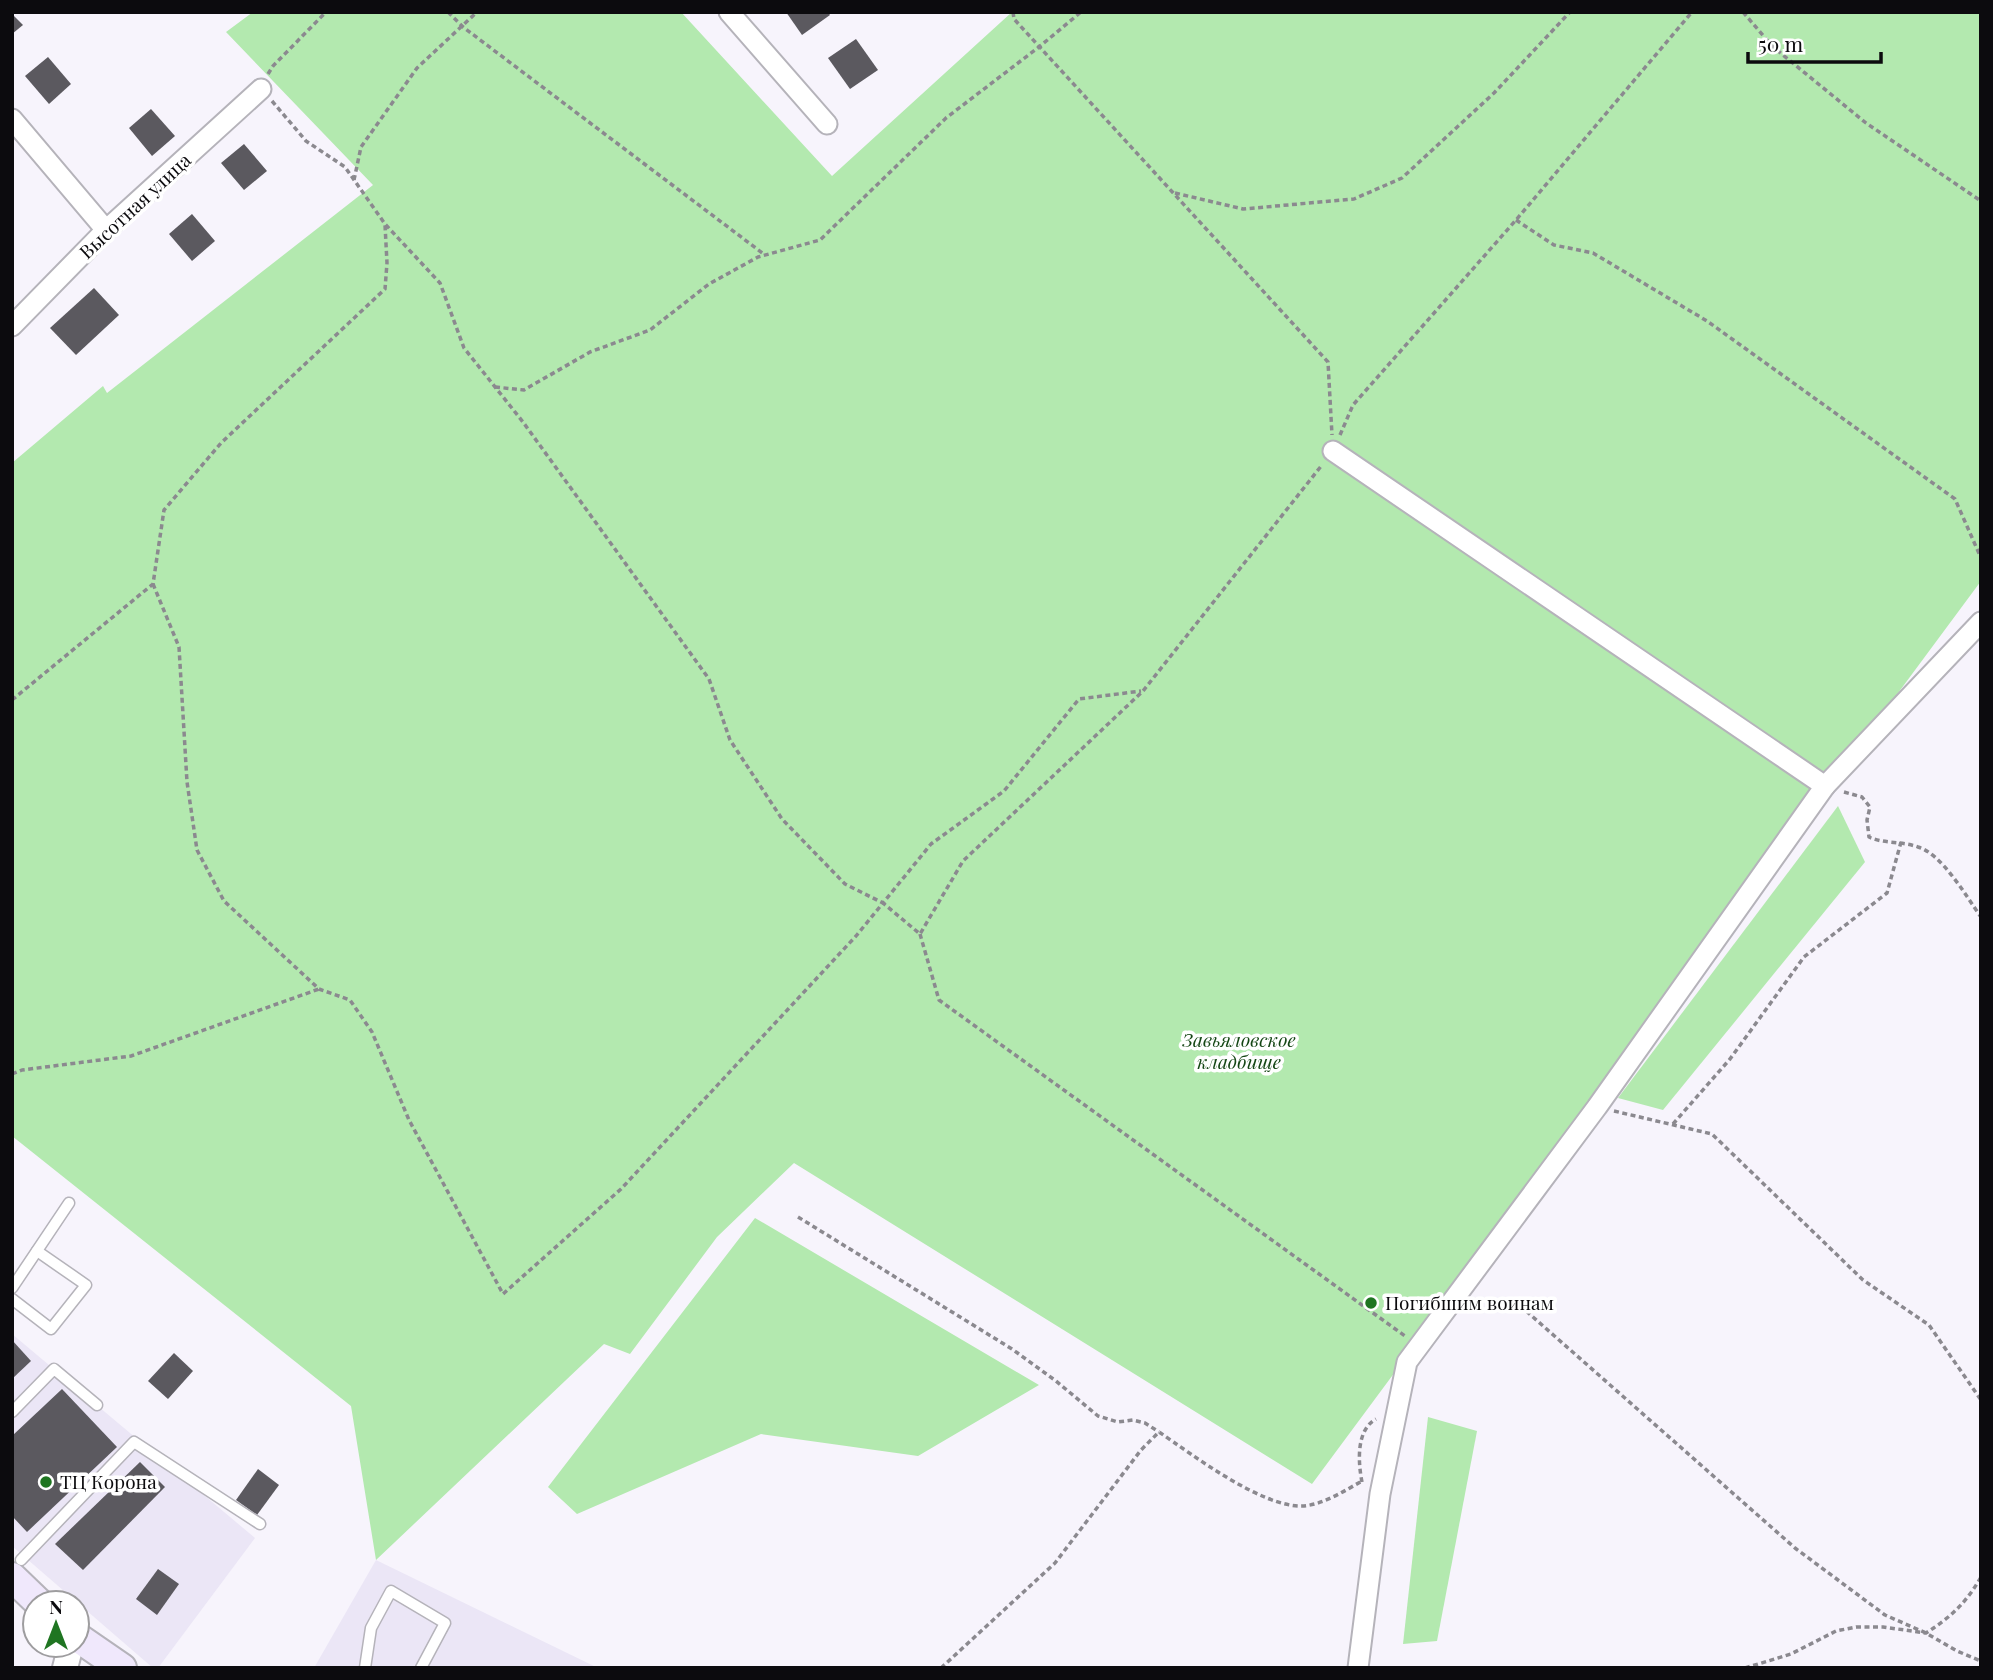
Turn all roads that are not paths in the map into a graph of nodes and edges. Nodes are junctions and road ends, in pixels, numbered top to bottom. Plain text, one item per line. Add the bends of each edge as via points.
1 (729, 12) edge
2 (261, 89) road end
3 (12, 120) edge
4 (827, 124) dead end
5 (106, 230) junction
6 (12, 326) edge
7 (1333, 452) road end
8 (1981, 622) edge
9 (1825, 786) junction
10 (69, 1203) dead end
11 (37, 1251) junction
12 (12, 1288) edge
13 (12, 1299) edge
14 (97, 1405) dead end
15 (12, 1412) edge
16 (260, 1524) dead end
17 (17, 1568) edge
18 (30, 1589) edge
19 (91, 1647) edge
20 (122, 1668) edge
21 (365, 1668) edge
22 (421, 1668) edge
23 (1359, 1668) edge

1 - 4 street
2 - 5 street, Высотная улица
3 - 5 street
5 - 6 street, Высотная улица
7 - 9 street
8 - 9 street
9 - 23 street via 1597,1107 1407,1362 1380,1494
10 - 11 lane
11 - 12 lane
11 - 13 lane via 86,1286 51,1329
14 - 15 lane via 54,1369
16 - 17 lane via 134,1442
17 - 18 main road
19 - 20 main road
21 - 22 lane via 372,1628 391,1591 445,1623

